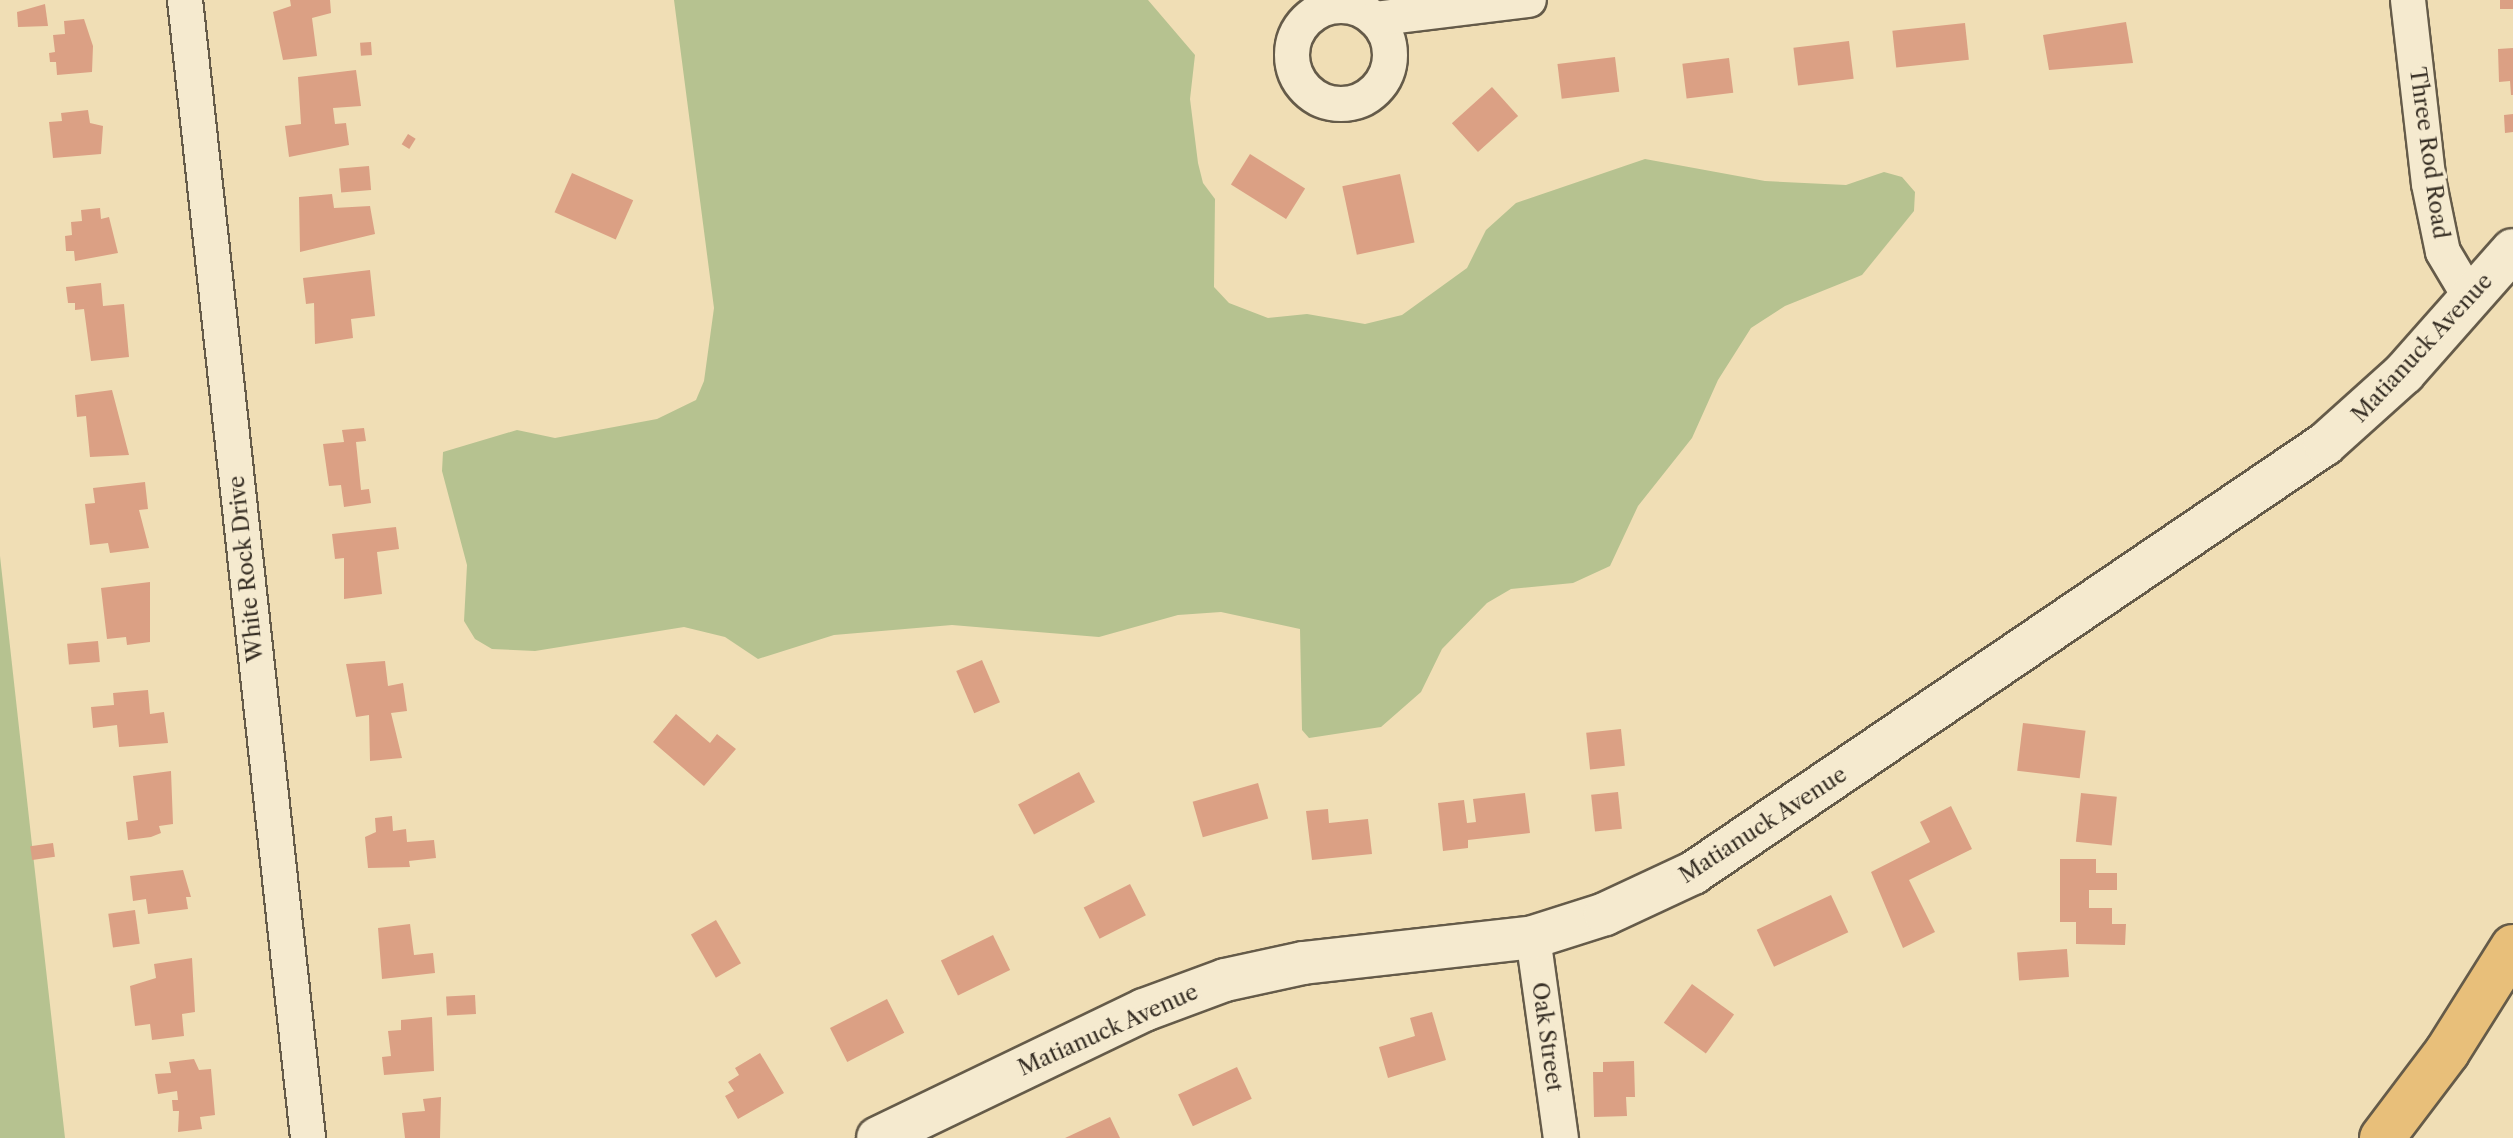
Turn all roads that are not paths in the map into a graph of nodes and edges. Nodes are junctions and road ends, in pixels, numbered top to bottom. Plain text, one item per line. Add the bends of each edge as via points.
1 (185, 0) edge
2 (1529, 0) edge
3 (2408, 0) edge
4 (1374, 19) dead end
5 (2513, 250) edge
6 (2471, 299) junction
7 (1533, 937) junction
8 (2513, 947) edge
9 (308, 1138) edge
10 (878, 1138) edge
11 (1561, 1138) edge
12 (2382, 1138) edge

1 - 9 street, White Rock Drive
2 - 4 street
3 - 6 street, Three Rod Road via 2429,184 2443,252
5 - 6 street, Matianuck Avenue
6 - 7 street, Matianuck Avenue via 2387,391 2325,444 1994,672 1693,873 1605,914
7 - 10 street, Matianuck Avenue via 1303,963 1225,980 1120,1021
7 - 11 street, Oak Street
8 - 12 highway via 2447,1052

